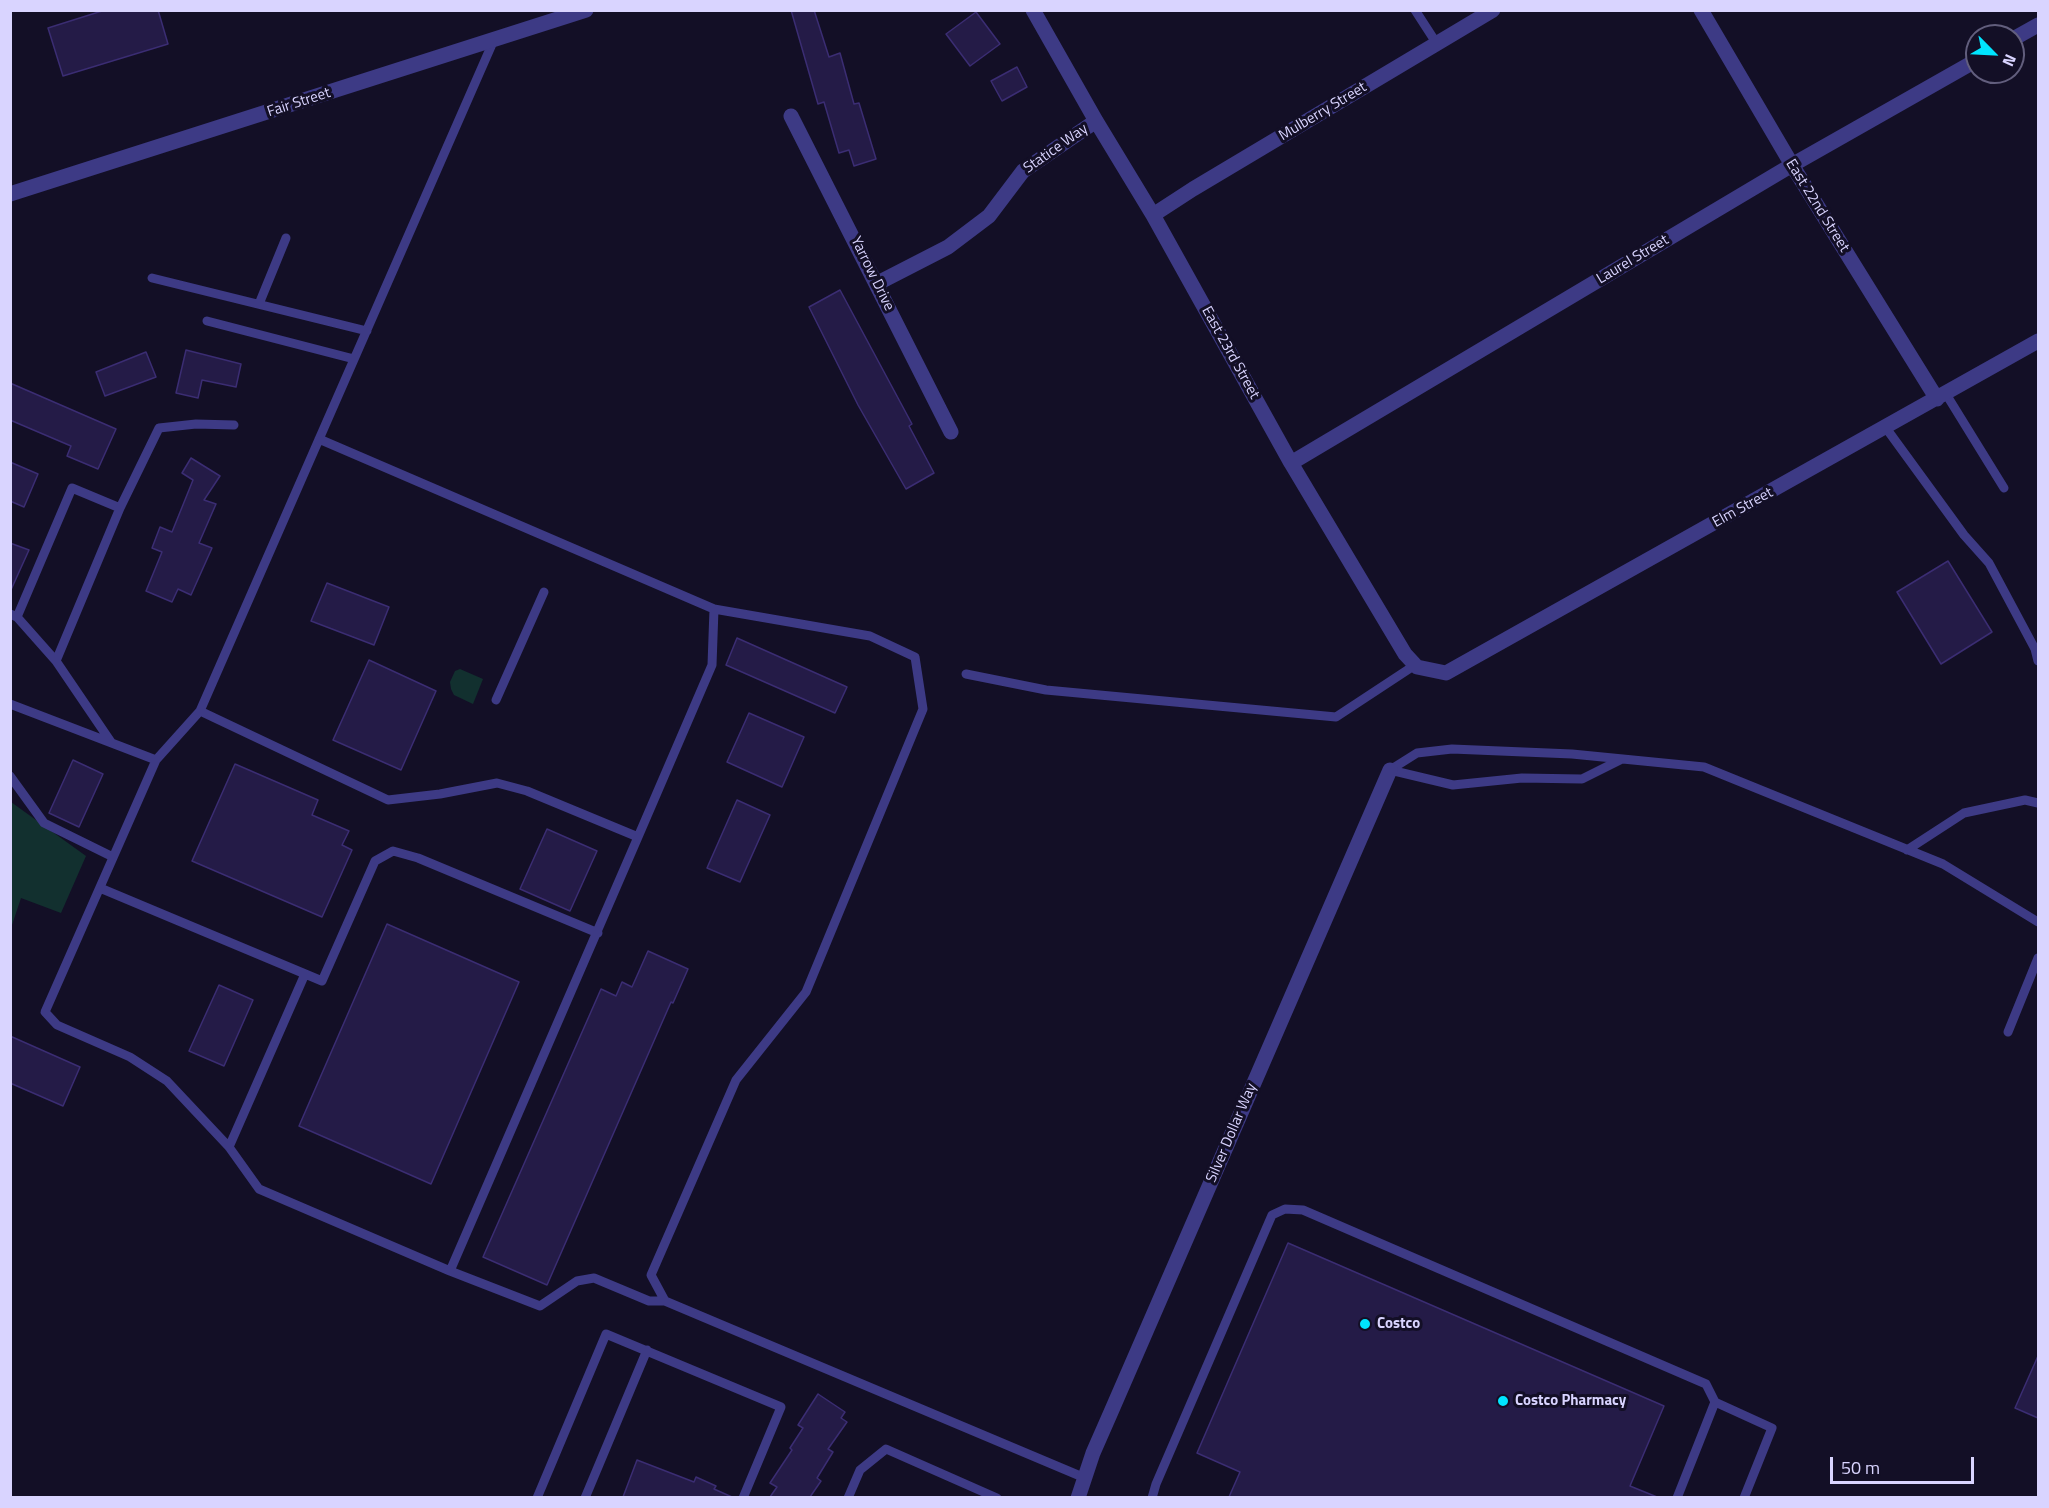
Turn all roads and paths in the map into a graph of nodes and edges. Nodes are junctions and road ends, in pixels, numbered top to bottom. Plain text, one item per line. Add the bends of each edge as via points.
1 (586, 10) edge
2 (1033, 10) edge
3 (1415, 10) edge
4 (1493, 10) edge
5 (1701, 10) edge
6 (493, 42) junction
7 (1437, 44) junction
8 (1965, 67) edge
9 (791, 116) dead end
10 (1096, 121) junction
11 (1792, 165) junction
12 (10, 194) edge
13 (1153, 215) junction
14 (285, 238) dead end
15 (152, 278) dead end
16 (876, 284) junction
17 (259, 304) junction
18 (207, 321) dead end
19 (367, 332) junction
20 (2038, 340) edge
21 (354, 358) junction
22 (1941, 397) junction
23 (234, 425) dead end
24 (1886, 428) junction
25 (951, 432) dead end
26 (319, 439) junction
27 (1291, 463) junction
28 (2004, 488) dead end
29 (120, 508) junction
30 (544, 592) dead end
31 (714, 609) junction
32 (14, 615) edge
33 (56, 661) junction
34 (2038, 661) edge
35 (1416, 665) junction
36 (966, 674) dead end
37 (496, 699) dead end
38 (10, 704) edge
39 (200, 711) junction
40 (111, 742) junction
41 (156, 760) junction
42 (1620, 760) junction
43 (1390, 770) junction
44 (10, 776) edge
45 (2038, 803) edge
46 (638, 837) junction
47 (1907, 850) junction
48 (113, 857) junction
49 (100, 888) junction
50 (2038, 922) edge
51 (598, 933) junction
52 (2038, 958) edge
53 (305, 974) junction
54 (2008, 1032) dead end
55 (229, 1147) junction
56 (450, 1271) junction
57 (665, 1300) junction
58 (646, 1350) junction
59 (1715, 1402) junction
60 (1085, 1478) junction
61 (537, 1497) edge
62 (585, 1497) edge
63 (743, 1497) edge
64 (848, 1497) edge
65 (997, 1497) edge
66 (1078, 1497) edge
67 (1152, 1497) edge
68 (1677, 1497) edge
69 (1744, 1497) edge

1 - 6 street, Fair Street
2 - 10 street, East 23rd Street
3 - 7 lane
4 - 7 street, Mulberry Street
5 - 11 street, East 22nd Street
6 - 12 street, Fair Street
6 - 19 lane
7 - 13 street, Mulberry Street
8 - 11 street, Laurel Street
9 - 16 street, Yarrow Drive
10 - 13 street, East 23rd Street
10 - 16 street, Statice Way via 1023,171 989,216 948,247
11 - 22 street, East 22nd Street
11 - 27 street, Laurel Street
13 - 27 street, East 23rd Street
14 - 17 lane
15 - 17 lane
16 - 25 street, Yarrow Drive
17 - 19 lane
18 - 21 lane
19 - 21 lane
20 - 22 street, Elm Street
21 - 26 lane
22 - 24 street, Elm Street
22 - 28 lane
23 - 29 lane via 159,428
24 - 34 lane via 1989,563
24 - 35 street, Elm Street via 1446,673
26 - 31 lane
26 - 39 lane
27 - 35 street, East 23rd Street via 1405,654
29 - 32 lane via 72,488
29 - 33 lane
30 - 37 lane
31 - 46 lane via 712,664
31 - 57 lane via 870,636 915,657 923,709 806,992 736,1080 651,1275
32 - 33 lane
33 - 40 lane
35 - 36 lane via 1336,717 1046,690
38 - 40 lane
39 - 41 lane
39 - 46 lane via 388,800 497,783 527,790
40 - 41 lane
41 - 48 lane
42 - 43 lane via 1452,749 1417,753
42 - 43 lane via 1582,779 1522,778 1453,785
42 - 47 lane via 1704,767
43 - 60 street, Silver Dollar Way
44 - 48 lane via 44,823
45 - 47 lane via 2025,800 1964,813
46 - 51 lane
47 - 50 lane via 1943,864
48 - 49 lane
49 - 53 lane
49 - 55 lane via 45,1012 57,1025 130,1057 167,1081
51 - 53 lane via 393,851 375,861 322,981
51 - 56 lane
52 - 54 lane
53 - 55 lane
55 - 56 lane via 259,1189
56 - 57 lane via 540,1306 577,1281 594,1278 649,1301
57 - 60 lane
58 - 61 lane via 606,1334
58 - 62 lane
58 - 63 lane via 781,1407
59 - 67 lane via 1706,1383 1303,1210 1285,1209 1272,1215
59 - 68 lane
59 - 69 lane via 1772,1428
60 - 66 street, Silver Dollar Way
64 - 65 lane via 860,1470 886,1449

